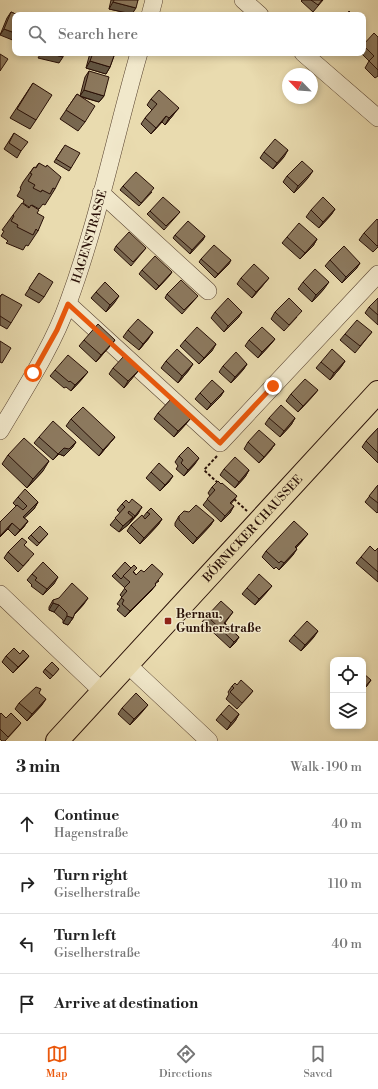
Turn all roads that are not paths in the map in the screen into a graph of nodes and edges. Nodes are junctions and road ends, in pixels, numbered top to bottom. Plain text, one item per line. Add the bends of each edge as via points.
1 (154, 0) edge
2 (243, 0) edge
3 (151, 12) edge
4 (257, 12) edge
5 (138, 56) edge
6 (306, 56) edge
7 (378, 118) edge
8 (101, 193) junction
9 (378, 274) edge
10 (208, 291) dead end
11 (68, 304) junction
12 (378, 392) edge
13 (0, 431) edge
14 (0, 594) edge
15 (128, 665) junction
16 (103, 692) junction
17 (57, 741) edge
18 (209, 741) edge

1 - 3 street
2 - 4 street
5 - 8 street, HAGENSTRASSE
6 - 7 street
8 - 10 street
8 - 11 street, HAGENSTRASSE
9 - 11 street via 220,443
11 - 13 street, HAGENSTRASSE via 57,330
12 - 15 main road, BÖRNICKER CHAUSSEE
14 - 16 street
15 - 16 main road, BÖRNICKER CHAUSSEE
15 - 18 street
16 - 17 main road, BÖRNICKER CHAUSSEE

